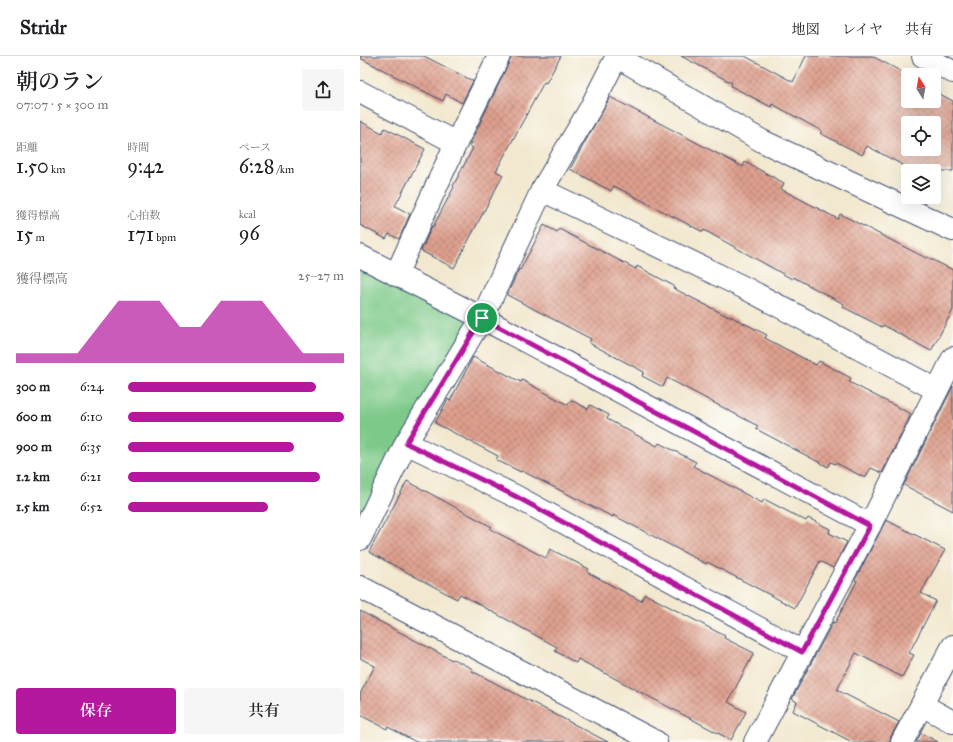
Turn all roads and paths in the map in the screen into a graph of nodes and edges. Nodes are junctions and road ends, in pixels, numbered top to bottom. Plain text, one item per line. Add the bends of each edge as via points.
1 (499, 56) edge
2 (617, 56) edge
3 (923, 56) edge
4 (953, 72) edge
5 (360, 92) edge
6 (456, 143) junction
7 (542, 190) junction
8 (953, 230) edge
9 (360, 256) edge
10 (396, 275) junction
11 (482, 318) junction
12 (953, 358) edge
13 (937, 390) junction
14 (406, 443) junction
15 (870, 526) junction
16 (360, 539) edge
17 (360, 587) edge
18 (953, 646) edge
19 (802, 652) junction
20 (922, 705) junction
21 (953, 722) edge
22 (656, 742) edge
23 (755, 742) edge
24 (902, 742) edge

1 - 6 street
2 - 7 street via 590,109
2 - 8 street via 762,141
3 - 4 street
5 - 6 street
6 - 10 street
7 - 11 street
7 - 13 street via 743,287
9 - 10 street
10 - 11 street
11 - 14 street
11 - 15 street
12 - 13 street
13 - 15 street
14 - 16 street
14 - 19 street via 515,496
15 - 19 street
17 - 22 street
18 - 20 street
19 - 23 street
20 - 21 street
20 - 24 street

